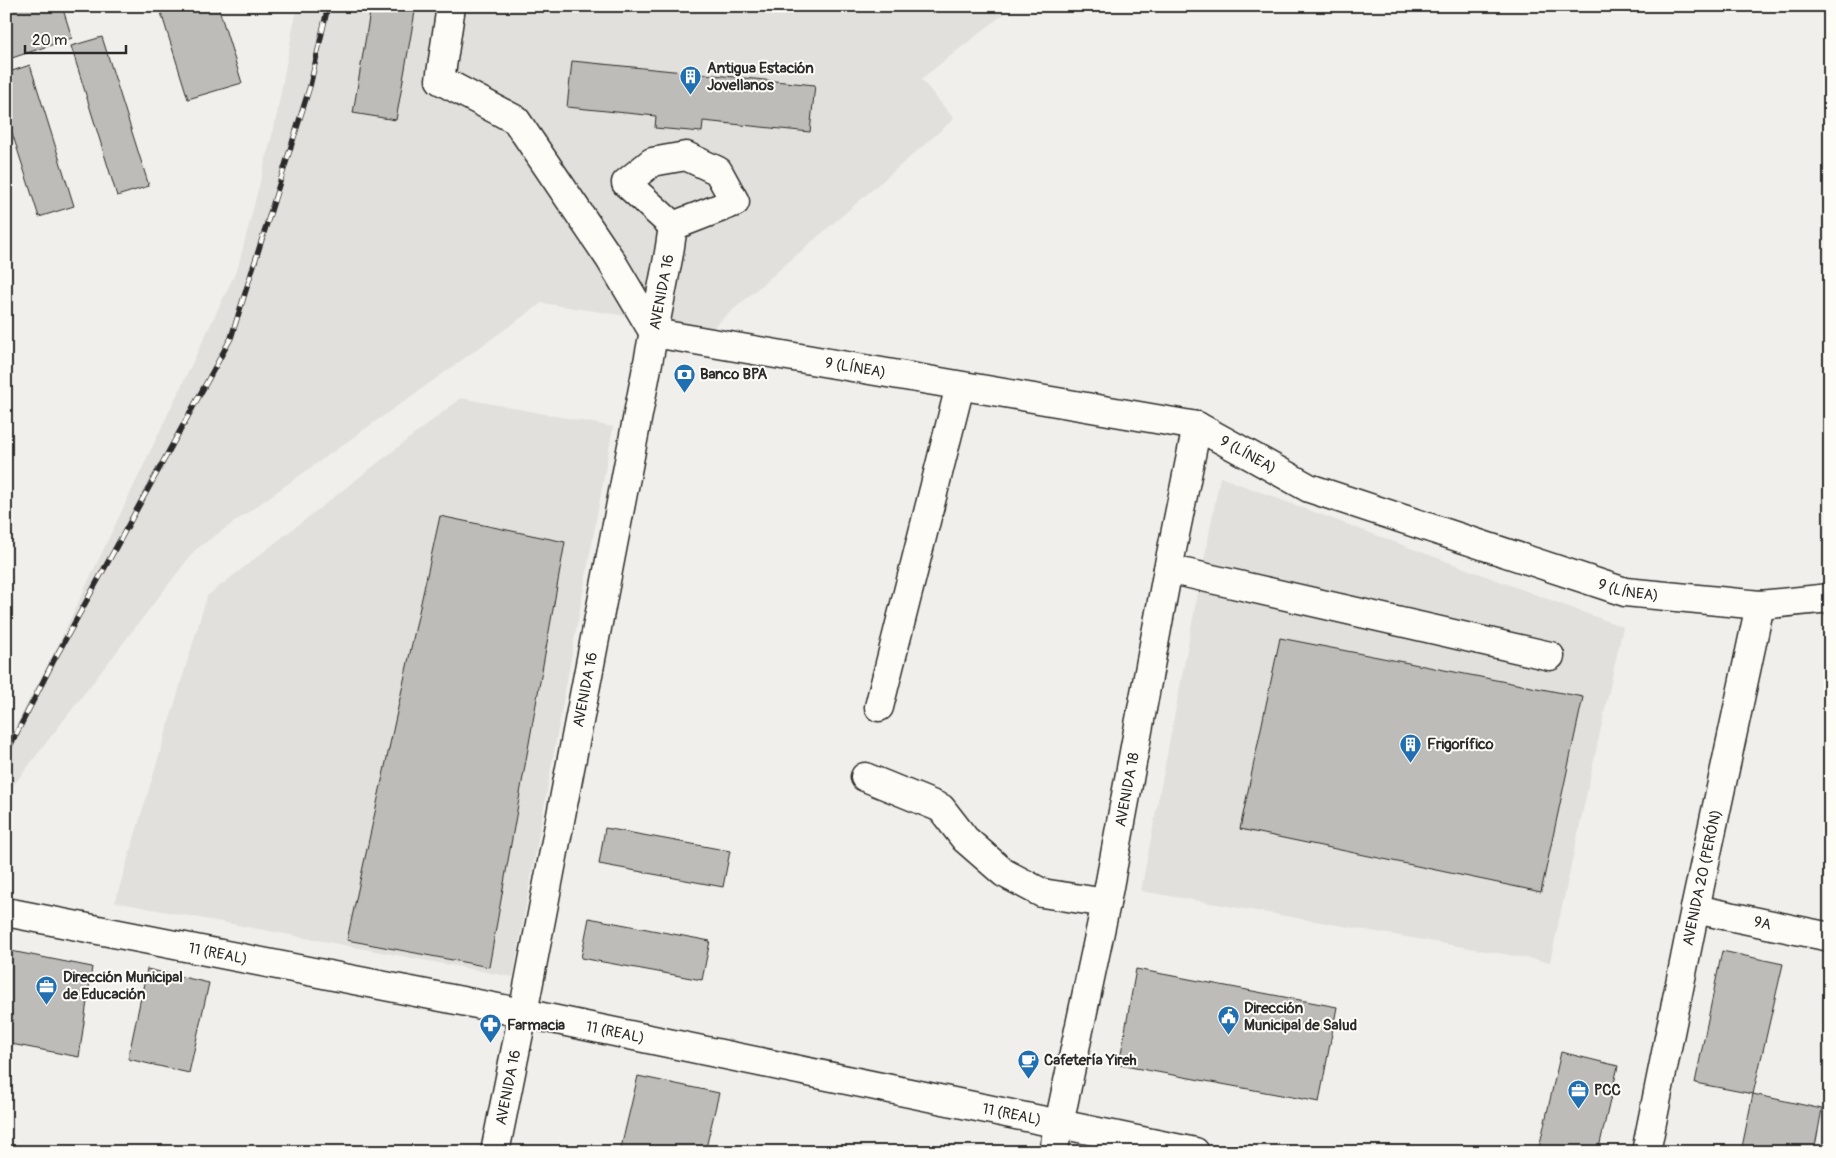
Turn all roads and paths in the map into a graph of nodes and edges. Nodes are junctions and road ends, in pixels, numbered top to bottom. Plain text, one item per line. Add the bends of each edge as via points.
1 (451, 6) edge
2 (673, 226) dead end
3 (654, 333) junction
4 (960, 386) junction
5 (1197, 426) junction
6 (1168, 569) junction
7 (1830, 598) edge
8 (1760, 604) junction
9 (1550, 656) dead end
10 (879, 707) dead end
11 (865, 778) dead end
12 (1106, 903) junction
13 (1695, 909) junction
14 (6, 912) edge
15 (1830, 937) edge
16 (523, 1013) junction
17 (1058, 1124) junction
18 (495, 1152) edge
19 (1053, 1152) edge
20 (1195, 1152) edge
21 (1646, 1152) edge

1 - 3 street via 440,80 516,120 610,259
2 - 3 street, AVENIDA 16
3 - 4 street, 9 (LÍNEA)
3 - 16 street, AVENIDA 16
4 - 5 street, 9 (LÍNEA)
4 - 10 street
5 - 6 street, AVENIDA 18
5 - 8 street, 9 (LÍNEA) via 1309,488 1625,592
6 - 9 street
6 - 12 street, AVENIDA 18
7 - 8 street, 9 (LÍNEA)
8 - 13 street, AVENIDA 20 (PERÓN)
11 - 12 street via 941,808 965,839 1004,874 1042,893
12 - 17 street, AVENIDA 18
13 - 15 street, 9A
13 - 21 street, AVENIDA 20 (PERÓN)
14 - 16 street, 11 (REAL)
16 - 17 street, 11 (REAL)
16 - 18 street, AVENIDA 16
17 - 19 street, AVENIDA 18
17 - 20 street, 11 (REAL)

